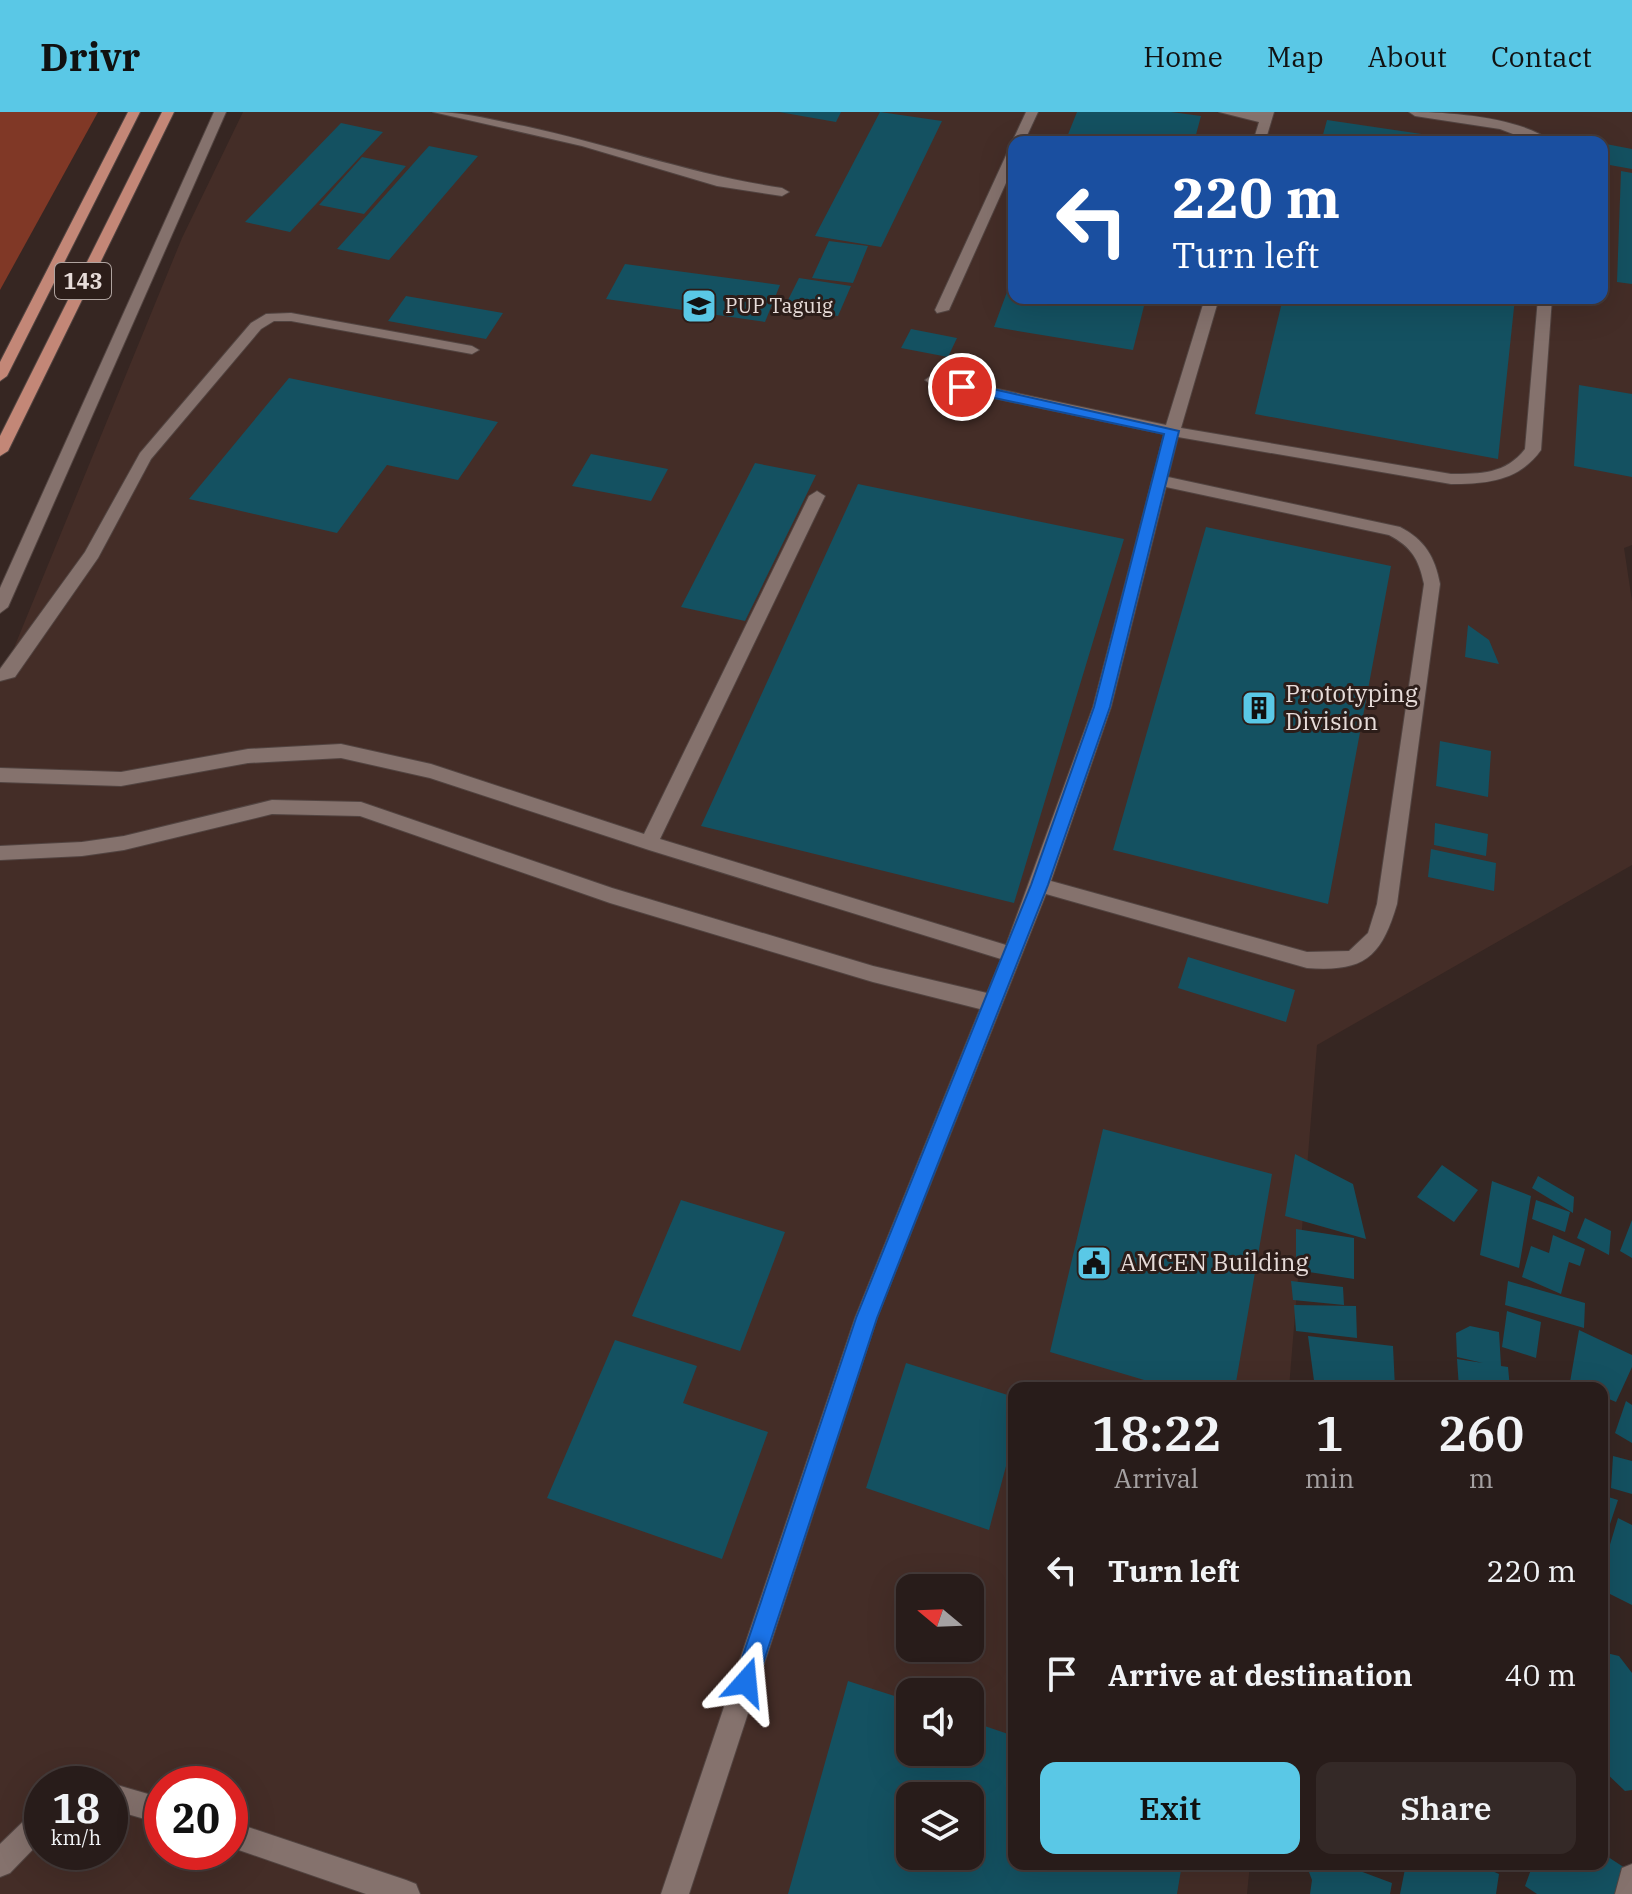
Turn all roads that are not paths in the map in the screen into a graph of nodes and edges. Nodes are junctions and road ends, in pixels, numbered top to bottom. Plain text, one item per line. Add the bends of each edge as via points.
1 (134, 112) edge
2 (168, 112) edge
3 (220, 112) edge
4 (439, 112) edge
5 (1032, 112) edge
6 (1225, 112) edge
7 (1415, 112) edge
8 (1267, 115) edge
9 (1021, 136) edge
10 (1261, 136) edge
11 (1530, 136) edge
12 (1008, 164) edge
13 (782, 192) dead end
14 (1210, 304) edge
15 (1545, 304) edge
16 (942, 310) dead end
17 (472, 350) dead end
18 (0, 376) edge
19 (932, 380) dead end
20 (1172, 431) junction
21 (0, 451) edge
22 (1162, 481) junction
23 (817, 496) dead end
24 (0, 607) edge
25 (0, 675) edge
26 (0, 775) edge
27 (649, 843) junction
28 (0, 853) edge
29 (1040, 885) junction
30 (1011, 954) junction
31 (992, 1003) junction
32 (24, 1839) edge
33 (248, 1840) edge
34 (0, 1863) edge
35 (1632, 1878) edge
36 (406, 1894) edge
37 (675, 1894) edge
38 (1629, 1894) edge

1 - 18 main road, 143
2 - 21 main road, 143
3 - 24 street
4 - 13 street via 570,139 717,182
5 - 9 street
6 - 8 street
7 - 11 street via 1503,126
8 - 10 street
12 - 16 street
14 - 20 street
15 - 20 street via 1533,450 1506,474 1451,479
17 - 25 street via 291,317 271,317 256,326 145,457 92,554 9,673
19 - 20 street
20 - 22 street
22 - 29 street via 1102,707
22 - 29 street via 1394,531 1417,542 1428,559 1432,584 1379,934 1366,953 1351,961 1307,960
23 - 27 street
26 - 27 street via 121,779 248,756 341,751 431,771
27 - 30 street
28 - 31 street via 124,843 272,807 361,809 610,895 873,974
29 - 30 street
30 - 31 street
31 - 37 street via 866,1318
32 - 34 street
33 - 36 street
35 - 38 street

